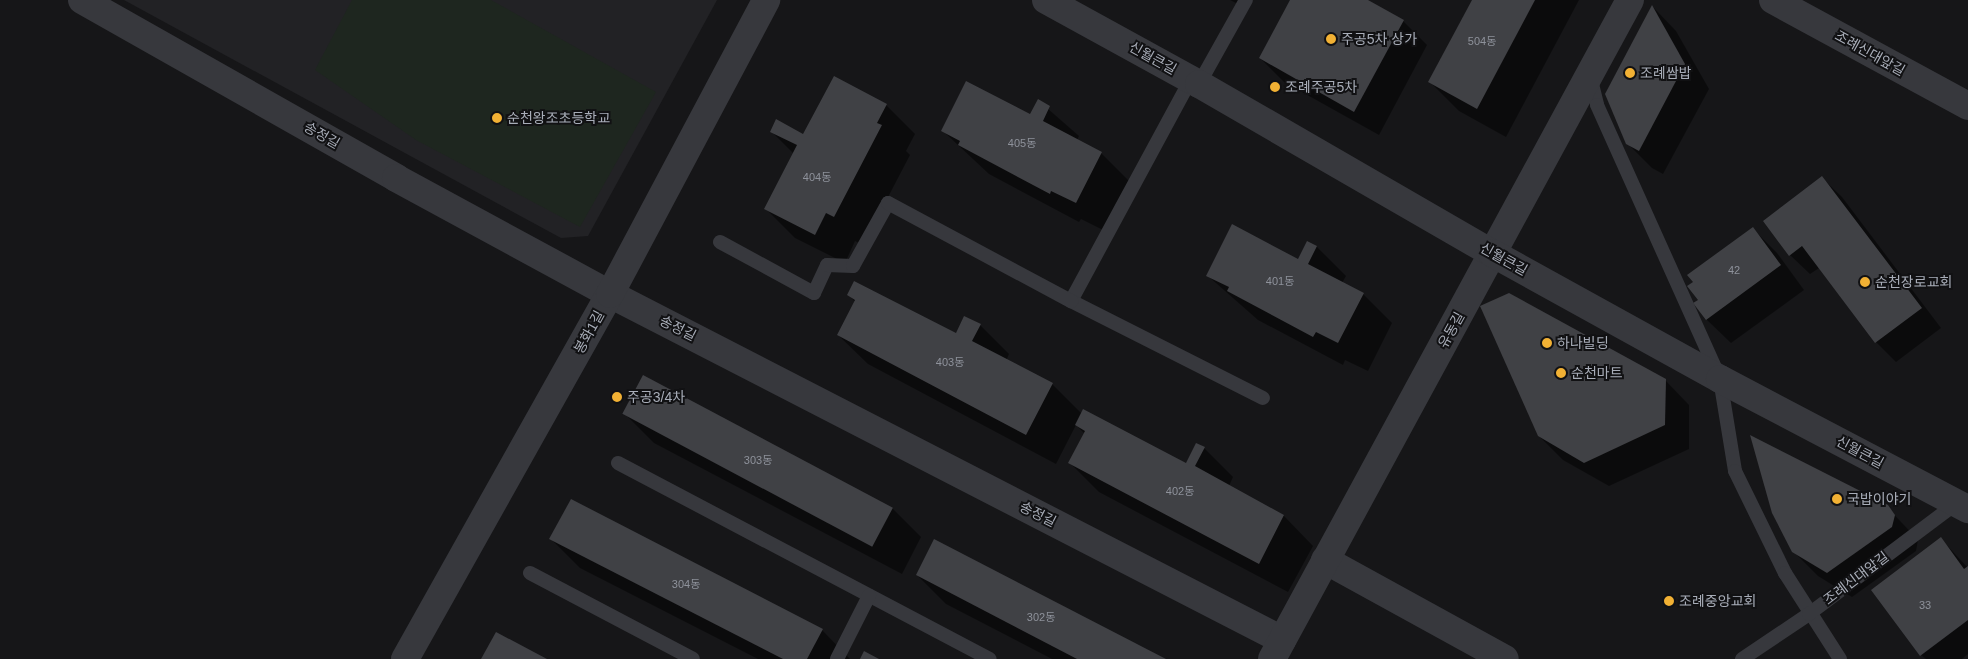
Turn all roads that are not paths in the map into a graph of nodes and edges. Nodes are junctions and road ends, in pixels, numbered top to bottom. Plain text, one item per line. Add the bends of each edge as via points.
1 (82, 0) edge
2 (766, 0) edge
3 (1046, 0) edge
4 (1246, 0) edge
5 (1630, 0) edge
6 (1773, 0) edge
7 (1589, 74) junction
8 (1195, 81) junction
9 (1968, 106) edge
10 (720, 242) dead end
11 (1492, 253) junction
12 (610, 294) junction
13 (1071, 301) junction
14 (1720, 379) junction
15 (1263, 398) dead end
16 (618, 463) dead end
17 (1964, 502) edge
18 (1326, 560) junction
19 (530, 573) dead end
20 (869, 596) junction
21 (1809, 614) junction
22 (1277, 650) edge
23 (405, 659) edge
24 (693, 659) edge
25 (837, 659) edge
26 (989, 659) edge
27 (1505, 659) edge
28 (1742, 659) edge
29 (1840, 659) edge

1 - 12 street, 송정길 via 396,178
2 - 12 street, 봉화1길
3 - 8 street, 신월큰길
4 - 8 lane
5 - 7 street, 유동길
6 - 9 street, 조례신대앞길
7 - 11 street, 유동길
7 - 14 lane via 1597,105
8 - 11 street, 신월큰길
8 - 13 lane
10 - 13 lane via 814,293 827,266 853,266 888,203
11 - 14 street, 신월큰길
11 - 18 street, 유동길
12 - 22 street, 송정길
12 - 23 street, 봉화1길
13 - 15 lane
14 - 17 street, 신월큰길
14 - 21 lane via 1735,471
16 - 20 lane
17 - 21 lane, 조례신대앞길
18 - 22 street, 유동길
18 - 27 street
19 - 24 lane
20 - 25 lane
20 - 26 lane
21 - 28 lane, 조례신대앞길
21 - 29 lane

